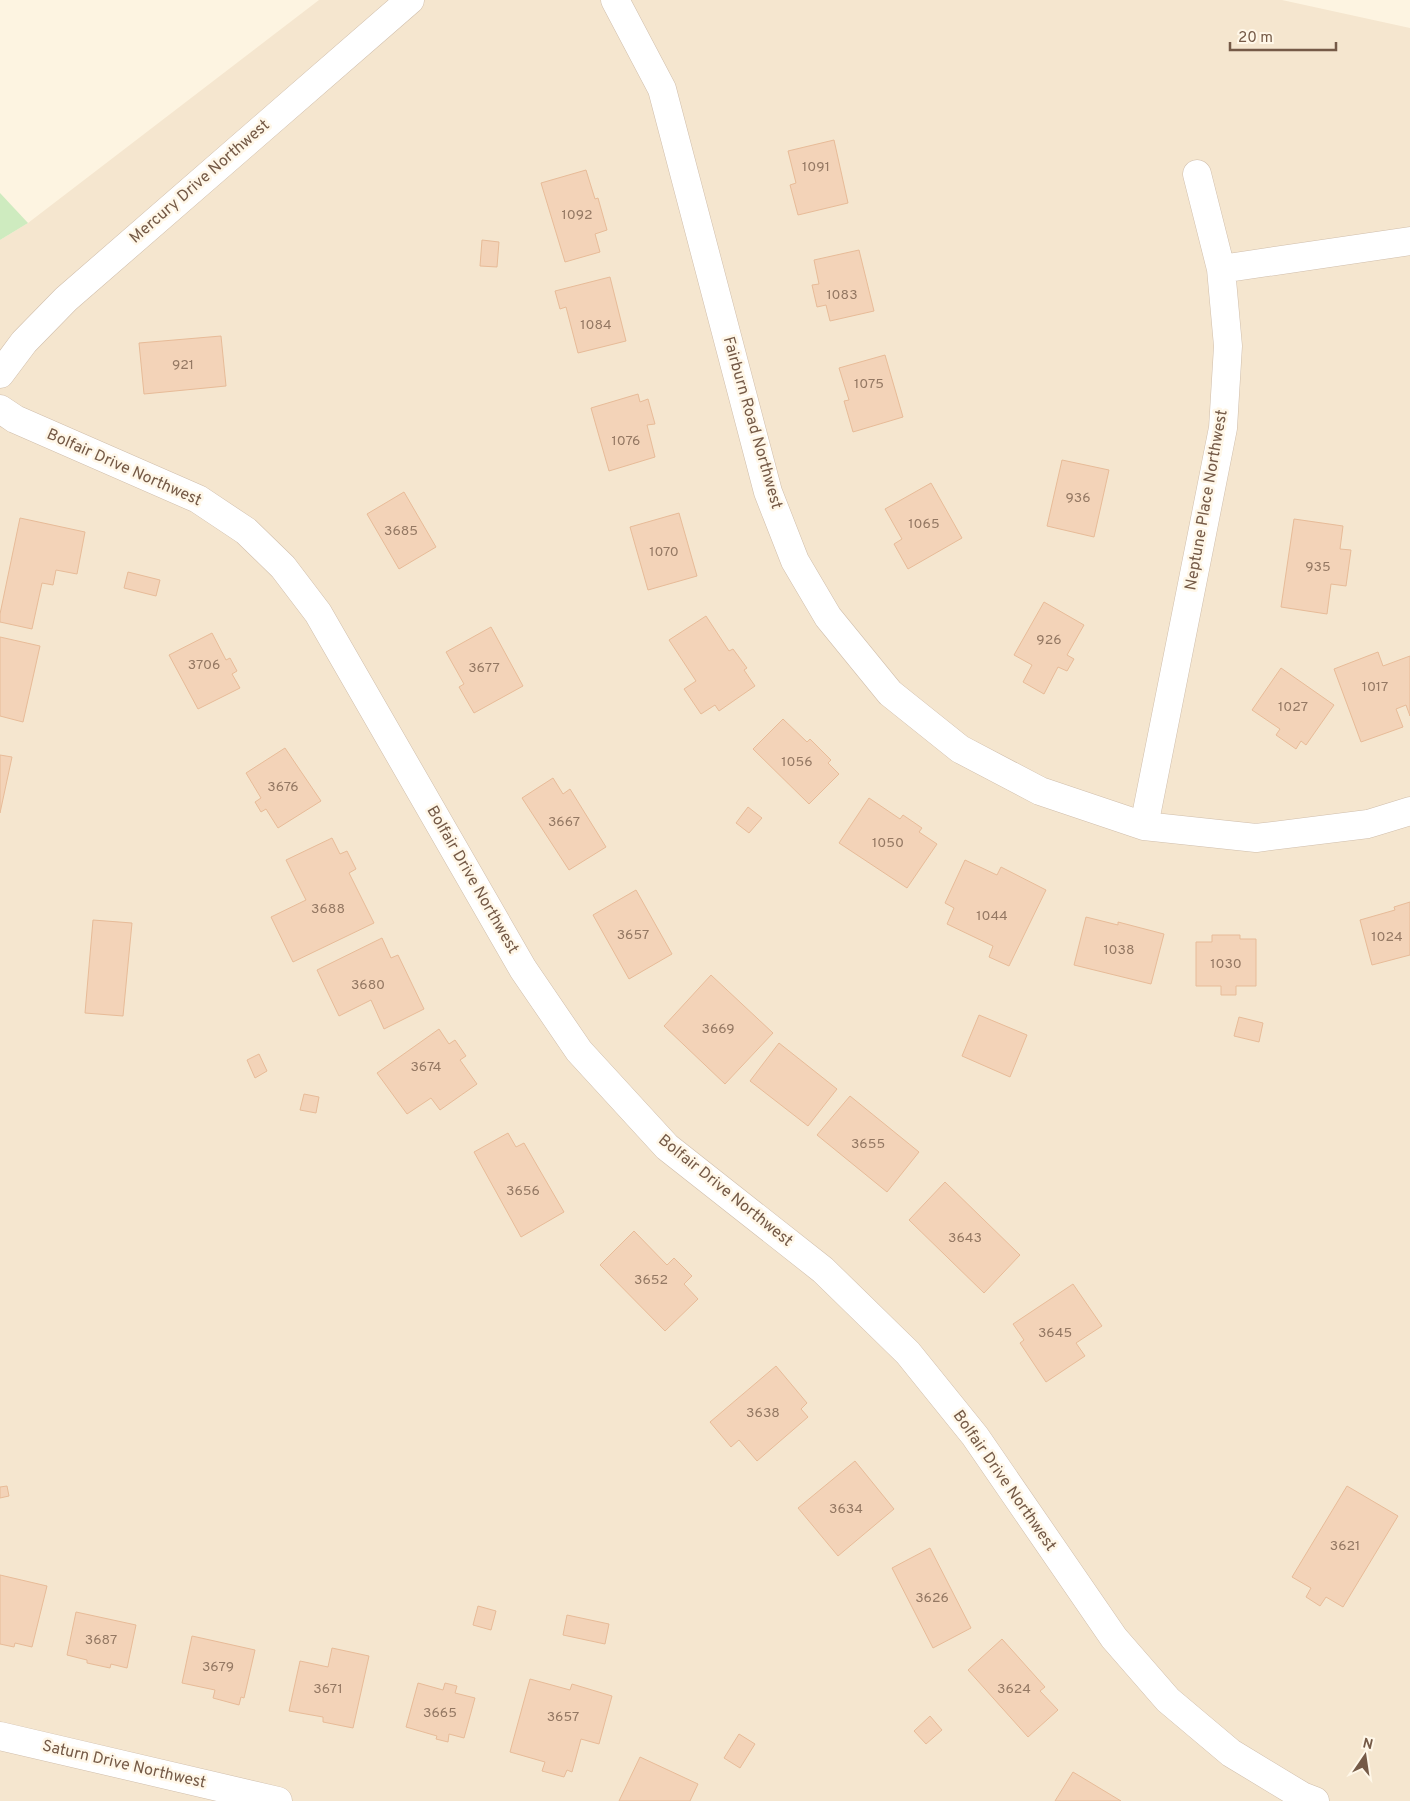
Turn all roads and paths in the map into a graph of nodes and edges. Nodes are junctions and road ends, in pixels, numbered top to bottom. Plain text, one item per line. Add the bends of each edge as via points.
1 (410, 0) edge
2 (615, 0) edge
3 (1197, 174) dead end
4 (1410, 240) edge
5 (1222, 269) junction
6 (0, 374) edge
7 (0, 409) edge
8 (1410, 811) edge
9 (1144, 826) junction
10 (0, 1736) edge
11 (278, 1801) edge
12 (1315, 1801) edge

1 - 6 street, Mercury Drive Northwest via 66,299 24,342
2 - 9 street, Fairburn Road Northwest via 662,89 768,492 795,561 828,617 890,693 960,749 1040,791
3 - 5 street, Neptune Place Northwest
4 - 5 street
5 - 9 street, Neptune Place Northwest via 1228,346 1223,428
7 - 12 street, Bolfair Drive Northwest via 198,499 246,531 283,567 318,613 523,969 580,1051 667,1147 823,1270 908,1353 975,1436 1114,1638 1168,1700 1231,1753
8 - 9 street, Fairburn Road Northwest via 1368,824 1256,838
10 - 11 street, Saturn Drive Northwest

